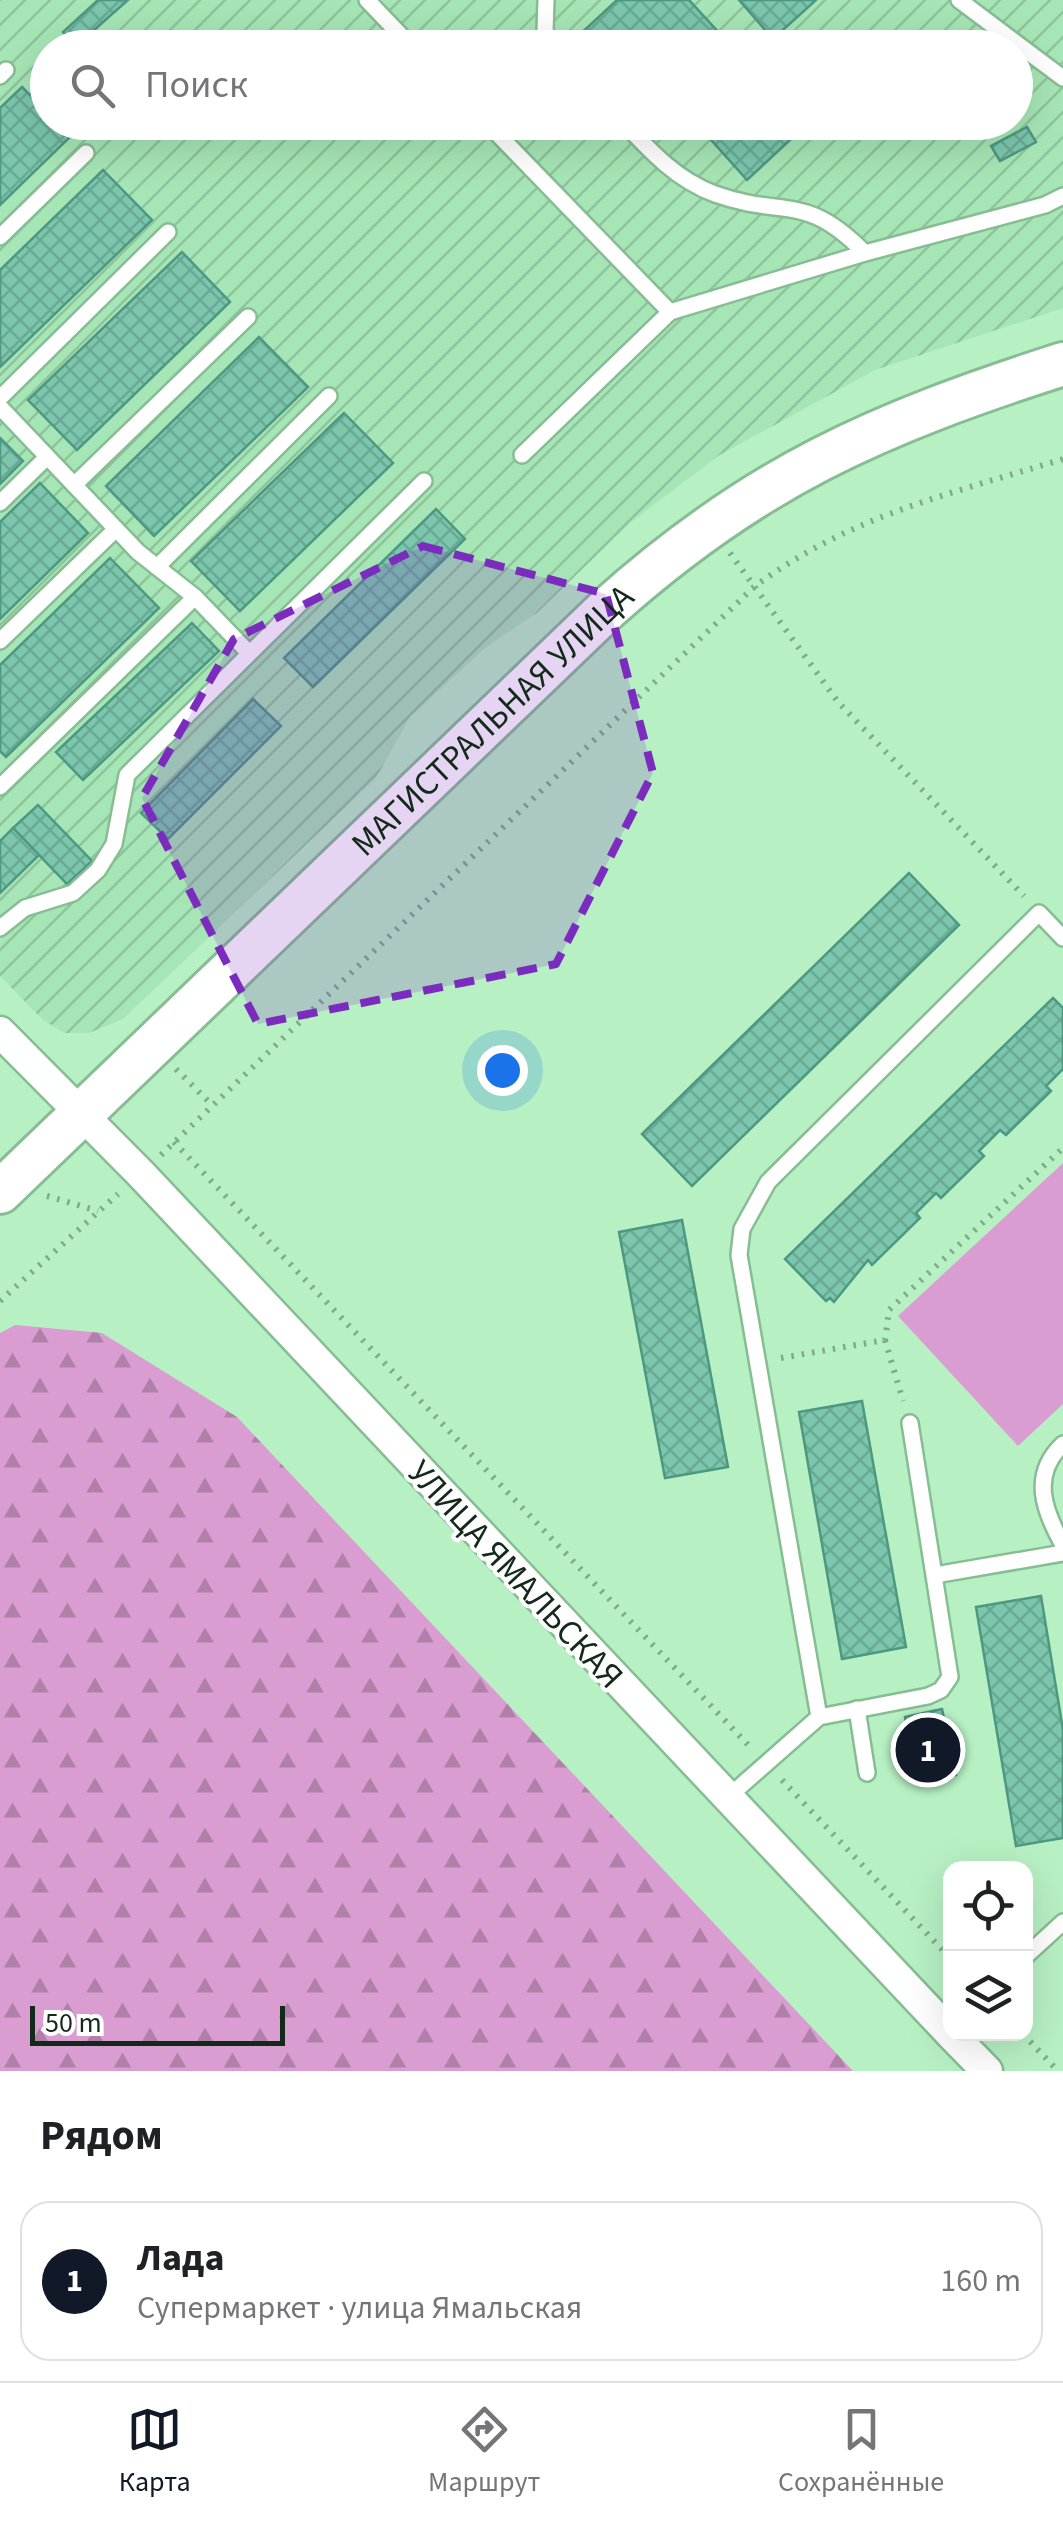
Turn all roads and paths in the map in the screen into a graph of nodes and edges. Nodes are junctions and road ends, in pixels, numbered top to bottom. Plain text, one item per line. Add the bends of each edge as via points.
1 (367, 0) edge
2 (546, 0) edge
3 (959, 0) edge
4 (396, 30) edge
5 (545, 30) edge
6 (999, 30) edge
7 (1033, 56) edge
8 (1063, 78) edge
9 (503, 140) edge
10 (640, 140) edge
11 (86, 153) dead end
12 (1063, 196) edge
13 (168, 232) dead end
14 (0, 237) edge
15 (865, 253) junction
16 (670, 312) junction
17 (248, 317) dead end
18 (1063, 364) edge
19 (329, 396) dead end
20 (0, 398) edge
21 (0, 407) edge
22 (522, 456) dead end
23 (48, 457) junction
24 (1063, 458) edge
25 (424, 481) dead end
26 (74, 485) junction
27 (0, 503) edge
28 (116, 529) junction
29 (157, 567) junction
30 (754, 587) junction
31 (195, 597) junction
32 (0, 641) edge
33 (249, 653) junction
34 (0, 787) edge
35 (1040, 913) junction
36 (0, 928) edge
37 (1063, 938) edge
38 (0, 1032) edge
39 (80, 1115) junction
40 (1063, 1148) edge
41 (0, 1192) edge
42 (99, 1212) dead end
43 (0, 1301) edge
44 (886, 1340) junction
45 (757, 1363) junction
46 (910, 1423) joint
47 (1063, 1444) edge
48 (1063, 1545) edge
49 (1063, 1553) edge
50 (936, 1575) junction
51 (857, 1709) junction
52 (819, 1716) junction
53 (766, 1764) junction
54 (867, 1773) dead end
55 (727, 1798) junction
56 (1063, 1922) edge
57 (943, 1951) edge
58 (1031, 1951) edge
59 (943, 2023) edge
60 (960, 2041) edge
61 (1029, 2041) edge
62 (987, 2071) edge
63 (1058, 2071) edge

1 - 4 lane
2 - 5 lane
3 - 6 lane
7 - 8 lane
9 - 16 lane
10 - 15 lane via 695,186 822,215
11 - 14 lane
12 - 15 lane
13 - 20 lane
15 - 16 lane
16 - 22 lane
17 - 26 lane
18 - 39 main road, МАГИСТРАЛЬНАЯ УЛИЦА via 820,455 709,523 606,610
19 - 29 lane
21 - 23 lane
23 - 26 lane
23 - 27 lane
24 - 30 path via 864,522 820,541
25 - 33 lane
26 - 28 lane
28 - 29 lane
28 - 32 lane
29 - 31 lane
30 - 35 path via 838,702
30 - 53 path via 174,1142
31 - 33 lane
31 - 34 lane
33 - 36 lane via 127,775 114,844 98,870 73,893 25,908
35 - 37 lane
35 - 45 lane via 752,1204 739,1255
38 - 39 street, УЛИЦА ЯМАЛЬСКАЯ
39 - 41 main road, МАГИСТРАЛЬНАЯ УЛИЦА
39 - 55 street, УЛИЦА ЯМАЛЬСКАЯ
40 - 44 path via 888,1310
42 - 43 path
44 - 45 path
44 - 46 path
45 - 52 lane
46 - 50 lane
47 - 48 lane via 1042,1478 1044,1511
49 - 50 lane
50 - 51 lane via 950,1677 928,1696
51 - 52 lane
51 - 54 lane
52 - 53 lane
53 - 55 lane
53 - 57 path
55 - 59 street, УЛИЦА ЯМАЛЬСКАЯ
56 - 58 lane
60 - 62 street, УЛИЦА ЯМАЛЬСКАЯ
61 - 63 path

